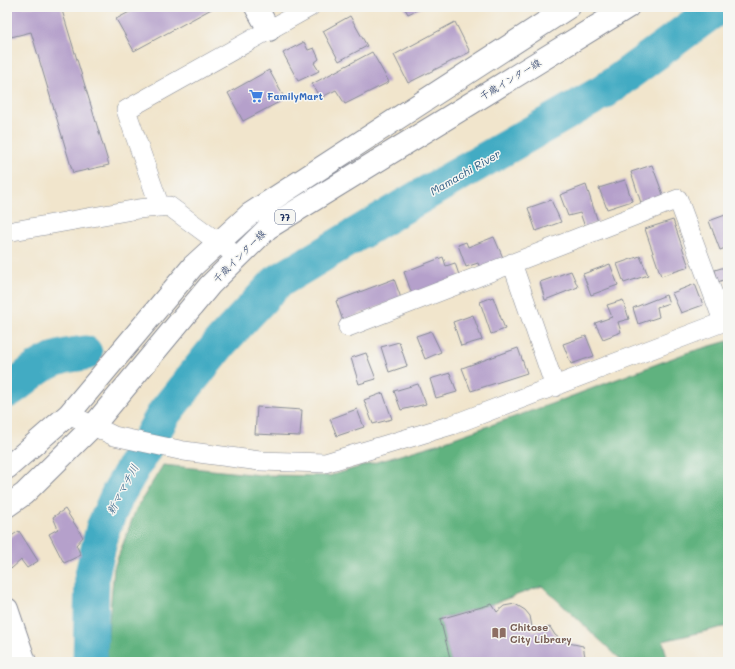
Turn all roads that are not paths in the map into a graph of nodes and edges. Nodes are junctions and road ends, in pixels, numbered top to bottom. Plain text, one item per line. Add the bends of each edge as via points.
1 (256, 7) edge
2 (310, 7) edge
3 (569, 7) edge
4 (628, 7) edge
5 (269, 30) junction
6 (160, 206) junction
7 (7, 232) edge
8 (219, 242) junction
9 (238, 257) junction
10 (512, 263) junction
11 (726, 321) edge
12 (348, 327) dead end
13 (555, 387) junction
14 (69, 414) junction
15 (93, 426) junction
16 (7, 468) edge
17 (7, 506) edge
18 (7, 609) edge
19 (25, 662) edge

1 - 5 main road
2 - 5 street
3 - 8 main road, 77 via 250,214
4 - 9 main road, 千歳インター線 / 77 via 268,228
5 - 6 street via 126,110
6 - 7 street
6 - 8 street via 169,206
8 - 9 street
8 - 14 main road, 77 via 193,266
9 - 15 main road, 千歳インター線 / 77 via 210,285
10 - 11 street via 678,199
10 - 12 street
10 - 13 street
11 - 13 street
13 - 15 street via 452,425 325,463 260,461 184,451 114,436
14 - 15 street
14 - 16 main road, 77
15 - 17 main road, 千歳インター線 / 77 via 24,494
18 - 19 main road

